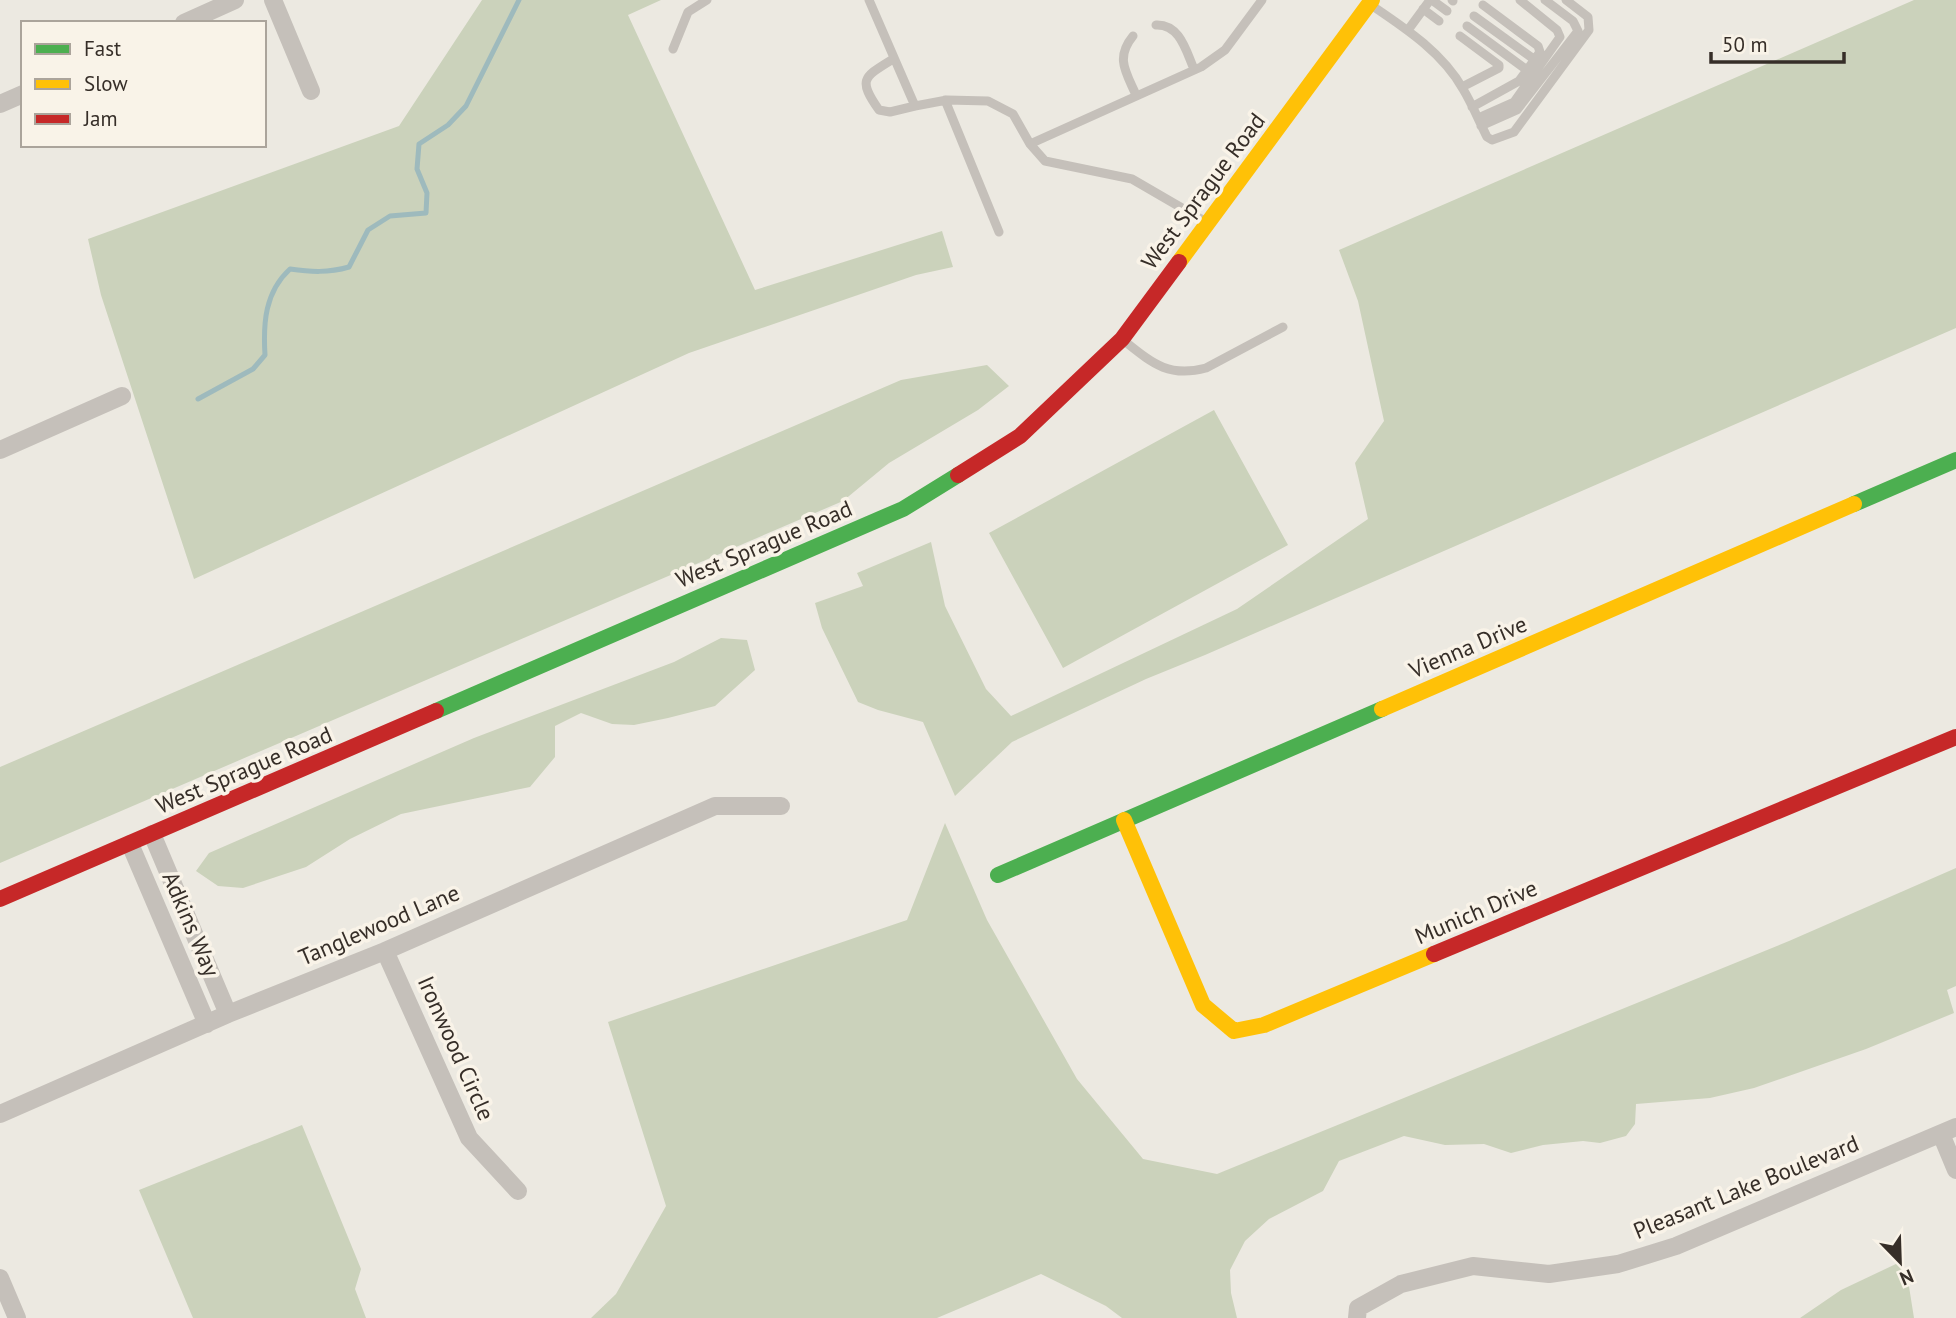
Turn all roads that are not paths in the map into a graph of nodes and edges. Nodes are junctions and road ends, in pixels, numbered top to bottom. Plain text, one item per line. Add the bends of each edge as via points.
1 (235, 0) edge
2 (273, 0) edge
3 (707, 0) edge
4 (869, 0) edge
5 (1262, 0) edge
6 (1431, 0) edge
7 (1520, 0) edge
8 (1545, 0) edge
9 (1566, 0) edge
10 (1371, 2) edge
11 (1483, 5) dead end
12 (1423, 9) junction
13 (1447, 11) dead end
14 (1474, 16) dead end
15 (188, 21) edge
16 (1439, 21) dead end
17 (1156, 25) dead end
18 (1467, 26) dead end
19 (1408, 30) junction
20 (1133, 36) dead end
21 (1460, 36) dead end
22 (673, 49) dead end
23 (893, 59) junction
24 (1535, 60) junction
25 (1194, 69) junction
26 (1527, 70) junction
27 (1462, 87) junction
28 (312, 91) dead end
29 (21, 95) edge
30 (1136, 95) junction
31 (945, 100) junction
32 (0, 104) edge
33 (915, 106) junction
34 (1472, 107) junction
35 (1479, 122) junction
36 (1030, 144) junction
37 (1208, 222) junction
38 (999, 232) dead end
39 (1283, 327) dead end
40 (1122, 339) junction
41 (122, 397) dead end
42 (0, 450) edge
43 (1955, 463) edge
44 (1956, 737) edge
45 (781, 806) dead end
46 (1124, 820) junction
47 (152, 834) junction
48 (130, 844) junction
49 (998, 875) dead end
50 (0, 899) edge
51 (385, 951) junction
52 (228, 1014) junction
53 (207, 1024) junction
54 (0, 1114) edge
55 (1948, 1131) edge
56 (1956, 1170) edge
57 (518, 1191) dead end
58 (0, 1278) edge
59 (17, 1318) edge
60 (1357, 1318) edge

1 - 15 street
2 - 28 street
3 - 22 lane via 688,12
4 - 23 lane
5 - 25 lane via 1226,50
6 - 12 lane
6 - 13 lane
7 - 35 lane via 1560,37 1514,102
8 - 35 lane via 1573,21 1578,31 1517,110
9 - 35 lane via 1588,17 1588,30 1514,132 1492,140
10 - 19 lane
10 - 37 street, West Sprague Road
11 - 24 lane via 1538,46
12 - 16 lane
12 - 19 lane
14 - 24 lane
17 - 25 lane via 1173,29
18 - 26 lane
19 - 27 lane via 1446,65
20 - 30 lane via 1124,46 1122,62
21 - 27 lane via 1499,65
23 - 33 lane
23 - 33 lane via 869,74 868,94 879,110
24 - 26 lane
25 - 30 lane
26 - 34 lane via 1509,88
27 - 34 lane
29 - 32 street
30 - 36 lane
31 - 33 lane
31 - 36 lane via 988,101 1013,114
31 - 38 lane
34 - 35 lane
36 - 37 lane via 1045,161 1132,179
37 - 40 street, West Sprague Road
39 - 40 lane via 1192,372 1152,363
40 - 47 street, West Sprague Road via 1020,436 903,509
41 - 42 street
43 - 46 street, Vienna Drive
44 - 46 street, Munich Drive via 1264,1025 1234,1031 1203,1005
45 - 51 street, Tanglewood Lane via 715,806
46 - 49 street, Vienna Drive
47 - 48 street, West Sprague Road
47 - 52 street, Adkins Way
48 - 50 street, West Sprague Road
48 - 53 street, Adkins Way
51 - 52 street, Tanglewood Lane
51 - 57 street, Ironwood Circle via 468,1138
52 - 53 street, Tanglewood Lane
53 - 54 street, Tanglewood Lane
55 - 56 street
55 - 60 street, Pleasant Lake Boulevard via 1676,1246 1618,1264 1549,1273 1473,1266 1401,1284 1358,1308
58 - 59 street

